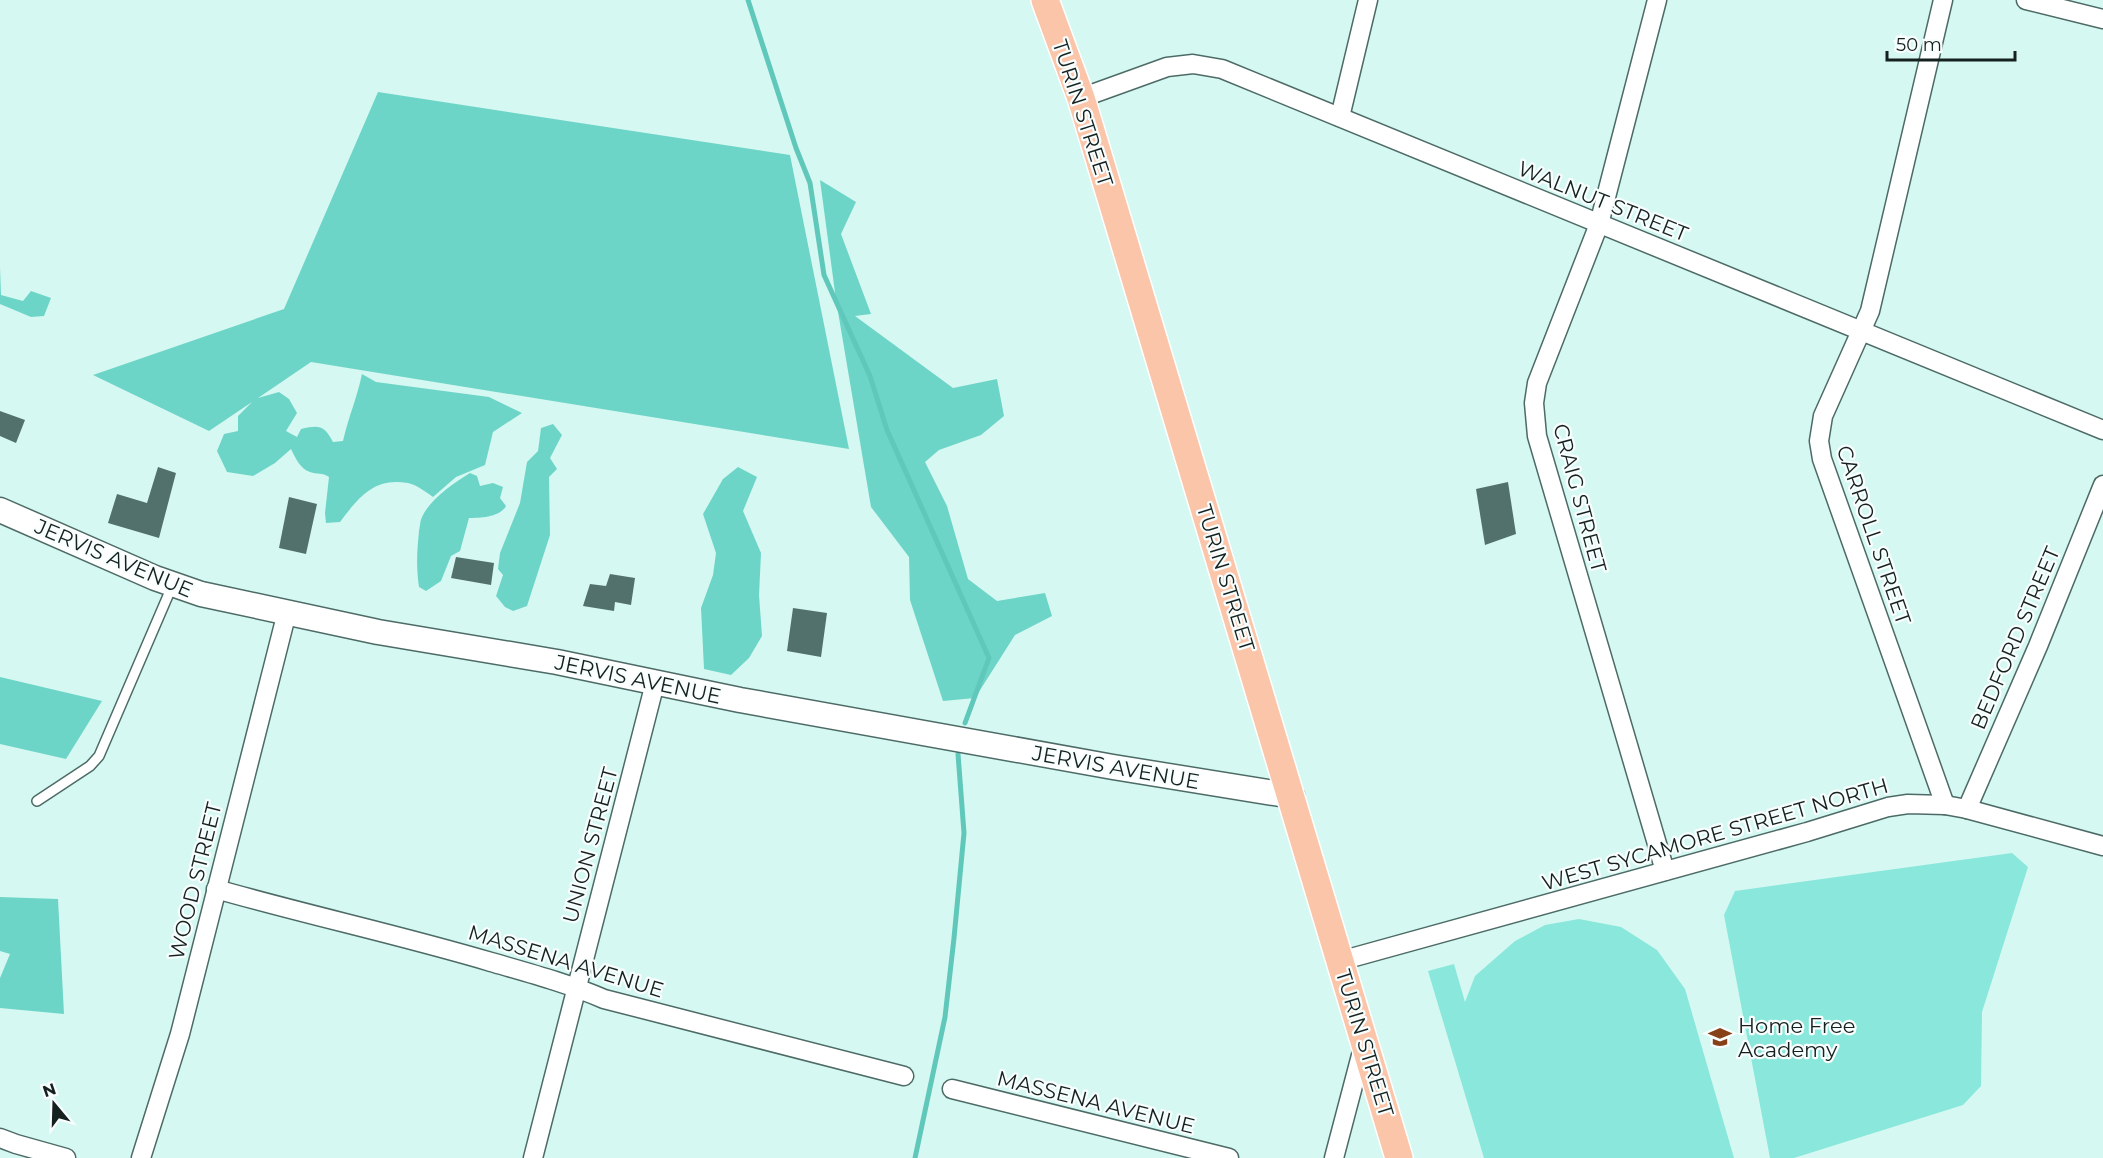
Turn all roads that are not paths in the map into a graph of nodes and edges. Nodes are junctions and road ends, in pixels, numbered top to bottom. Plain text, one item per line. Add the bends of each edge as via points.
1 (1046, 0) edge
2 (1368, 0) edge
3 (1657, 0) edge
4 (1943, 0) edge
5 (2026, 0) edge
6 (2103, 19) edge
7 (1081, 98) junction
8 (1340, 117) junction
9 (1599, 224) junction
10 (1862, 330) junction
11 (2103, 430) edge
12 (2103, 485) edge
13 (0, 510) edge
14 (173, 584) junction
15 (286, 612) junction
16 (655, 682) junction
17 (1292, 796) junction
18 (37, 801) dead end
19 (1945, 805) junction
20 (1967, 808) junction
21 (2103, 846) edge
22 (1665, 871) junction
23 (216, 889) junction
24 (1340, 961) junction
25 (576, 987) junction
26 (1365, 1042) junction
27 (904, 1076) dead end
28 (952, 1089) dead end
29 (0, 1138) edge
30 (66, 1158) edge
31 (141, 1158) edge
32 (533, 1158) edge
33 (1229, 1158) edge
34 (1334, 1158) edge
35 (1399, 1158) edge

1 - 7 main road, TURIN STREET
2 - 8 street
3 - 9 street, CRAIG STREET
4 - 10 street, CARROLL STREET via 1870,311
5 - 6 street
7 - 8 street, WALNUT STREET via 1167,68 1193,64 1222,69
7 - 17 main road, TURIN STREET
8 - 9 street, WALNUT STREET
9 - 10 street, WALNUT STREET
9 - 22 street, CRAIG STREET via 1537,383 1537,436
10 - 11 street, WALNUT STREET
10 - 19 street, CARROLL STREET via 1823,416 1819,441 1822,459
12 - 20 street, BEDFORD STREET
13 - 14 street, JERVIS AVENUE
14 - 15 street, JERVIS AVENUE
14 - 18 lane via 99,756
15 - 16 street, JERVIS AVENUE
15 - 23 street, WOOD STREET
16 - 17 street, JERVIS AVENUE
16 - 25 street, UNION STREET
17 - 24 main road, TURIN STREET
19 - 20 street, WEST SYCAMORE STREET NORTH
19 - 22 street, WEST SYCAMORE STREET NORTH via 1888,807
20 - 21 street, WEST SYCAMORE STREET NORTH
22 - 24 street, WEST SYCAMORE STREET NORTH
23 - 25 street, MASSENA AVENUE
23 - 31 street, WOOD STREET via 180,1034
24 - 26 main road, TURIN STREET
25 - 27 street, MASSENA AVENUE via 604,999
25 - 32 street, UNION STREET
26 - 34 street
26 - 35 main road, TURIN STREET
28 - 33 street, MASSENA AVENUE
29 - 30 street

